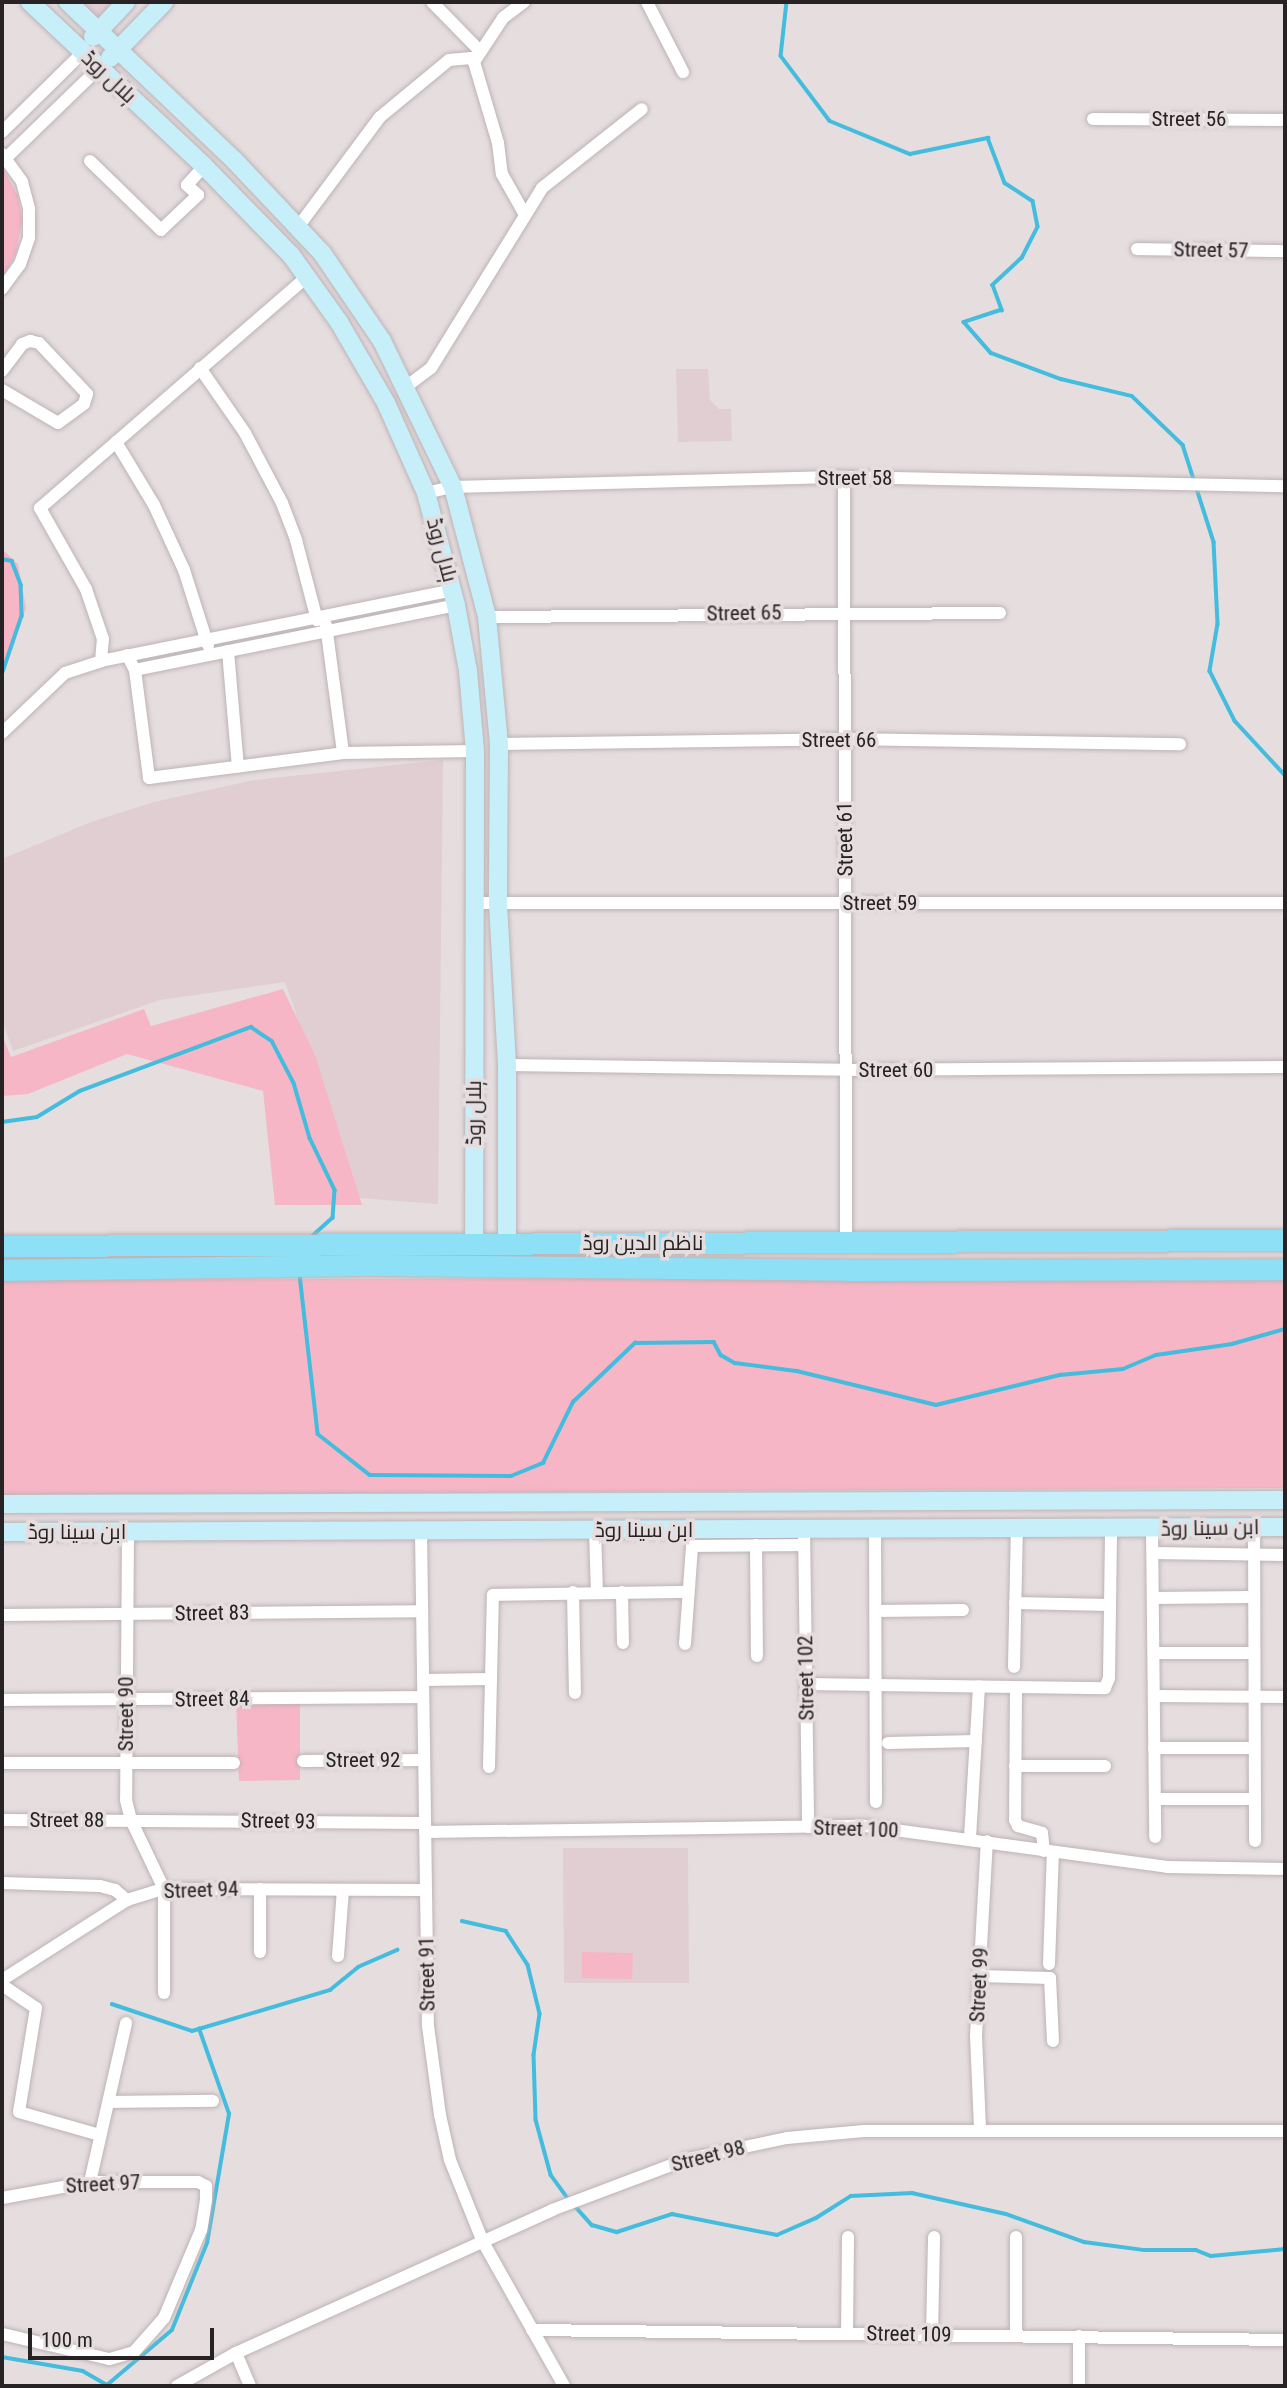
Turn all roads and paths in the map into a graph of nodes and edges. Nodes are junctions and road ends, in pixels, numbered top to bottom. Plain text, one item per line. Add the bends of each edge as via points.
1 (30, 2) edge
2 (68, 2) edge
3 (126, 2) edge
4 (164, 2) edge
5 (432, 2) edge
6 (524, 2) edge
7 (647, 2) edge
8 (98, 30) junction
9 (119, 50) junction
10 (83, 52) junction
11 (477, 54) junction
12 (100, 67) junction
13 (683, 72) dead end
14 (642, 109) dead end
15 (1093, 119) dead end
16 (1285, 120) edge
17 (2, 132) edge
18 (4, 156) edge
19 (90, 162) dead end
20 (204, 166) junction
21 (524, 213) junction
22 (298, 227) junction
23 (1137, 249) dead end
24 (1285, 251) edge
25 (307, 277) junction
26 (2, 289) edge
27 (6, 354) edge
28 (200, 368) junction
29 (2, 371) edge
30 (407, 386) junction
31 (2, 390) edge
32 (116, 442) junction
33 (844, 477) junction
34 (1285, 486) edge
35 (453, 487) junction
36 (426, 494) junction
37 (454, 598) junction
38 (846, 611) junction
39 (1000, 613) dead end
40 (487, 617) junction
41 (323, 623) junction
42 (207, 639) junction
43 (228, 652) junction
44 (127, 655) junction
45 (211, 655) junction
46 (101, 661) junction
47 (135, 670) junction
48 (2, 733) edge
49 (843, 739) junction
50 (499, 744) junction
51 (1180, 744) dead end
52 (475, 751) junction
53 (343, 753) junction
54 (238, 767) junction
55 (475, 902) junction
56 (847, 903) junction
57 (1285, 903) edge
58 (498, 904) junction
59 (507, 1065) junction
60 (1285, 1067) edge
61 (846, 1070) junction
62 (1285, 1240) edge
63 (1193, 1241) junction
64 (846, 1242) junction
65 (693, 1243) junction
66 (474, 1244) junction
67 (508, 1244) junction
68 (2, 1246) edge
69 (381, 1254) junction
70 (692, 1267) junction
71 (1194, 1269) junction
72 (1285, 1269) edge
73 (2, 1270) edge
74 (1285, 1500) edge
75 (427, 1502) junction
76 (2, 1504) edge
77 (1254, 1527) junction
78 (1285, 1527) edge
79 (875, 1528) junction
80 (1017, 1528) junction
81 (1152, 1528) junction
82 (1111, 1529) junction
83 (595, 1530) junction
84 (128, 1531) junction
85 (424, 1531) junction
86 (2, 1532) edge
87 (804, 1537) junction
88 (756, 1545) junction
89 (1153, 1553) junction
90 (1253, 1554) junction
91 (1285, 1555) edge
92 (573, 1592) junction
93 (597, 1592) junction
94 (622, 1592) junction
95 (687, 1592) junction
96 (1253, 1597) junction
97 (1153, 1598) junction
98 (1015, 1603) junction
99 (1110, 1605) junction
100 (963, 1610) dead end
101 (422, 1611) junction
102 (876, 1611) junction
103 (127, 1614) junction
104 (2, 1615) edge
105 (624, 1643) dead end
106 (685, 1644) dead end
107 (1154, 1653) junction
108 (1253, 1653) junction
109 (757, 1656) dead end
110 (1014, 1667) dead end
111 (490, 1679) junction
112 (423, 1680) junction
113 (806, 1684) junction
114 (876, 1685) junction
115 (979, 1686) junction
116 (1016, 1687) junction
117 (575, 1693) dead end
118 (1154, 1696) junction
119 (1254, 1696) junction
120 (423, 1697) junction
121 (1285, 1697) edge
122 (2, 1700) edge
123 (125, 1700) junction
124 (976, 1741) junction
125 (888, 1743) dead end
126 (1154, 1748) junction
127 (1254, 1748) junction
128 (424, 1760) junction
129 (126, 1761) junction
130 (303, 1761) dead end
131 (2, 1763) edge
132 (234, 1763) dead end
133 (1015, 1766) junction
134 (1105, 1766) dead end
135 (489, 1767) dead end
136 (1155, 1799) junction
137 (1254, 1799) junction
138 (876, 1802) dead end
139 (2, 1820) edge
140 (131, 1820) junction
141 (424, 1827) junction
142 (808, 1827) junction
143 (1155, 1837) dead end
144 (970, 1838) junction
145 (987, 1841) junction
146 (1255, 1841) dead end
147 (1049, 1851) junction
148 (1285, 1869) edge
149 (2, 1883) edge
150 (164, 1889) junction
151 (260, 1889) junction
152 (343, 1890) junction
153 (425, 1890) junction
154 (127, 1900) junction
155 (260, 1952) dead end
156 (338, 1956) dead end
157 (1049, 1964) dead end
158 (979, 1976) junction
159 (2, 1982) edge
160 (164, 1993) dead end
161 (126, 2023) dead end
162 (1053, 2041) dead end
163 (213, 2101) dead end
164 (109, 2102) junction
165 (979, 2128) junction
166 (1285, 2130) edge
167 (100, 2135) junction
168 (90, 2182) junction
169 (2, 2198) edge
170 (848, 2237) dead end
171 (934, 2237) dead end
172 (1016, 2237) dead end
173 (483, 2242) junction
174 (532, 2330) junction
175 (2, 2334) edge
176 (847, 2334) junction
177 (932, 2335) junction
178 (1016, 2336) junction
179 (1079, 2336) junction
180 (1285, 2340) edge
181 (236, 2353) junction
182 (177, 2386) edge
183 (250, 2386) edge
184 (564, 2386) edge
185 (1079, 2386) edge

1 - 10 street, ہلال روڈ
2 - 8 street, ہلال روڈ
3 - 8 street
4 - 9 street
5 - 11 street
6 - 11 street via 503,18
7 - 13 street
8 - 9 street, ہلال روڈ
8 - 10 street
9 - 12 street
9 - 22 street, ہلال روڈ
10 - 12 street, ہلال روڈ
10 - 17 street
11 - 21 street via 502,174
11 - 22 street via 449,60 380,117
12 - 18 street
12 - 20 street, ہلال روڈ
14 - 21 street via 542,188
15 - 16 street, Street 56
18 - 26 street via 22,182 29,209 29,238 20,264
19 - 20 street via 161,230 198,195 187,185
20 - 25 street, ہلال روڈ
21 - 30 street via 431,368
22 - 30 street, ہلال روڈ via 343,283
23 - 24 street, Street 57
25 - 28 street
25 - 36 street, ہلال روڈ via 386,403
27 - 29 street
27 - 31 street via 22,344 39,344 88,394 84,404 58,423
28 - 32 street
28 - 41 street via 245,433 282,503
30 - 35 street, ہلال روڈ
32 - 42 street via 164,526
32 - 46 street via 40,508 86,589 103,639
33 - 34 street, Street 58
33 - 35 street, Street 58
33 - 38 street, Street 61
35 - 36 street, Street 58
35 - 40 street, ہلال روڈ
36 - 37 street, ہلال روڈ
37 - 41 street
37 - 52 street, ہلال روڈ via 468,671
38 - 39 street, Street 65
38 - 40 street, Street 65
38 - 49 street, Street 61
40 - 50 street, ہلال روڈ
41 - 42 street
41 - 43 street
41 - 53 street
42 - 44 street
42 - 45 street
43 - 45 street
43 - 54 street
44 - 46 street
44 - 47 street
45 - 47 street
46 - 48 street via 65,673
47 - 54 street via 149,778
49 - 50 street, Street 66
49 - 51 street, Street 66
49 - 56 street, Street 61
50 - 58 street, ہلال روڈ
52 - 53 street
52 - 55 street, ہلال روڈ
53 - 54 street
55 - 58 street, Street 59
55 - 66 street, ہلال روڈ
56 - 57 street, Street 59
56 - 58 street, Street 59
56 - 61 street, Street 61
58 - 59 street, ہلال روڈ
59 - 61 street, Street 60
59 - 67 street, ہلال روڈ
60 - 61 street, Street 60
61 - 64 street, Street 61
62 - 63 main road, ناظم الدین روڈ
63 - 64 main road, ناظم الدین روڈ
63 - 71 main road
64 - 65 main road, ناظم الدین روڈ
65 - 67 main road, ناظم الدین روڈ
65 - 70 main road
66 - 67 main road, ناظم الدین روڈ
66 - 69 main road, ناظم الدین روڈ
68 - 69 main road, ناظم الدین روڈ via 333,1242
69 - 70 main road, ناظم الدین روڈ
69 - 73 main road, ناظم الدین روڈ via 328,1266
70 - 71 main road, ناظم الدین روڈ
71 - 72 main road, ناظم الدین روڈ
74 - 75 street, ابن سینا روڈ
75 - 76 street, ابن سینا روڈ
75 - 85 street
77 - 78 street, ابن سینا روڈ
77 - 81 street, ابن سینا روڈ
77 - 90 street
79 - 80 street, ابن سینا روڈ
79 - 87 street, ابن سینا روڈ
79 - 102 street
80 - 82 street, ابن سینا روڈ
80 - 98 street
81 - 82 street, ابن سینا روڈ
81 - 89 street
82 - 99 street
83 - 85 street, ابن سینا روڈ
83 - 87 street, ابن سینا روڈ
83 - 93 street
84 - 85 street, ابن سینا روڈ
84 - 86 street, ابن سینا روڈ
84 - 103 street, Street 90
85 - 101 street, Street 91
87 - 88 street
87 - 113 street, Street 102
88 - 95 street via 692,1546
88 - 109 street
89 - 90 street
89 - 97 street
90 - 91 street
90 - 96 street
92 - 93 street
92 - 111 street via 493,1595
92 - 117 street
93 - 94 street
94 - 95 street
94 - 105 street
95 - 106 street
96 - 97 street
96 - 108 street
97 - 107 street
98 - 99 street
98 - 110 street
99 - 116 street via 1105,1688
100 - 102 street
101 - 103 street, Street 83
101 - 112 street, Street 91
102 - 114 street
103 - 104 street, Street 83
103 - 123 street, Street 90
107 - 108 street
107 - 118 street
108 - 119 street
111 - 112 street
111 - 135 street
112 - 120 street, Street 91
113 - 114 street
113 - 142 street, Street 102
114 - 115 street
114 - 138 street
115 - 116 street
115 - 124 street
116 - 133 street
118 - 119 street
118 - 126 street
119 - 121 street
119 - 127 street
120 - 123 street, Street 84
120 - 128 street, Street 91
122 - 123 street, Street 84
123 - 129 street, Street 90
124 - 125 street
124 - 144 street
126 - 127 street
126 - 136 street
127 - 137 street
128 - 130 street, Street 92
128 - 141 street, Street 91
129 - 131 street
129 - 132 street
129 - 140 street, Street 90
133 - 134 street
133 - 147 street via 1016,1824 1042,1833
136 - 137 street
136 - 143 street
137 - 146 street
139 - 140 street, Street 88
140 - 141 street, Street 93
140 - 150 street, Street 90
141 - 142 street, Street 100
141 - 153 street, Street 91
142 - 144 street, Street 100 via 865,1826
144 - 145 street, Street 100
145 - 147 street, Street 100
145 - 158 street, Street 99
147 - 148 street, Street 100 via 1167,1867
147 - 157 street
149 - 154 street via 100,1886
150 - 151 street, Street 94
150 - 154 street, Street 94
150 - 160 street
151 - 152 street, Street 94
151 - 155 street
152 - 153 street, Street 94
152 - 156 street
153 - 173 street, Street 91 via 428,2026 439,2115 450,2160
154 - 159 street, Street 94
158 - 162 street via 1049,1978
158 - 165 street, Street 99
159 - 167 street via 36,2008 19,2112
161 - 164 street
163 - 164 street
164 - 167 street
165 - 166 street, Street 98
165 - 173 street, Street 98 via 787,2138 688,2159 631,2177
167 - 168 street
168 - 169 street, Street 97
168 - 175 street, Street 97 via 198,2182 205,2186 201,2230 154,2334 134,2352 109,2359
170 - 176 street
171 - 177 street
172 - 178 street
173 - 174 street, Street 91
173 - 181 street, Street 98
174 - 176 street, Street 109
174 - 184 street, Street 91
176 - 177 street, Street 109
177 - 178 street, Street 109
178 - 179 street, Street 109
179 - 180 street, Street 109
179 - 185 street
181 - 182 street, Street 98
181 - 183 street

